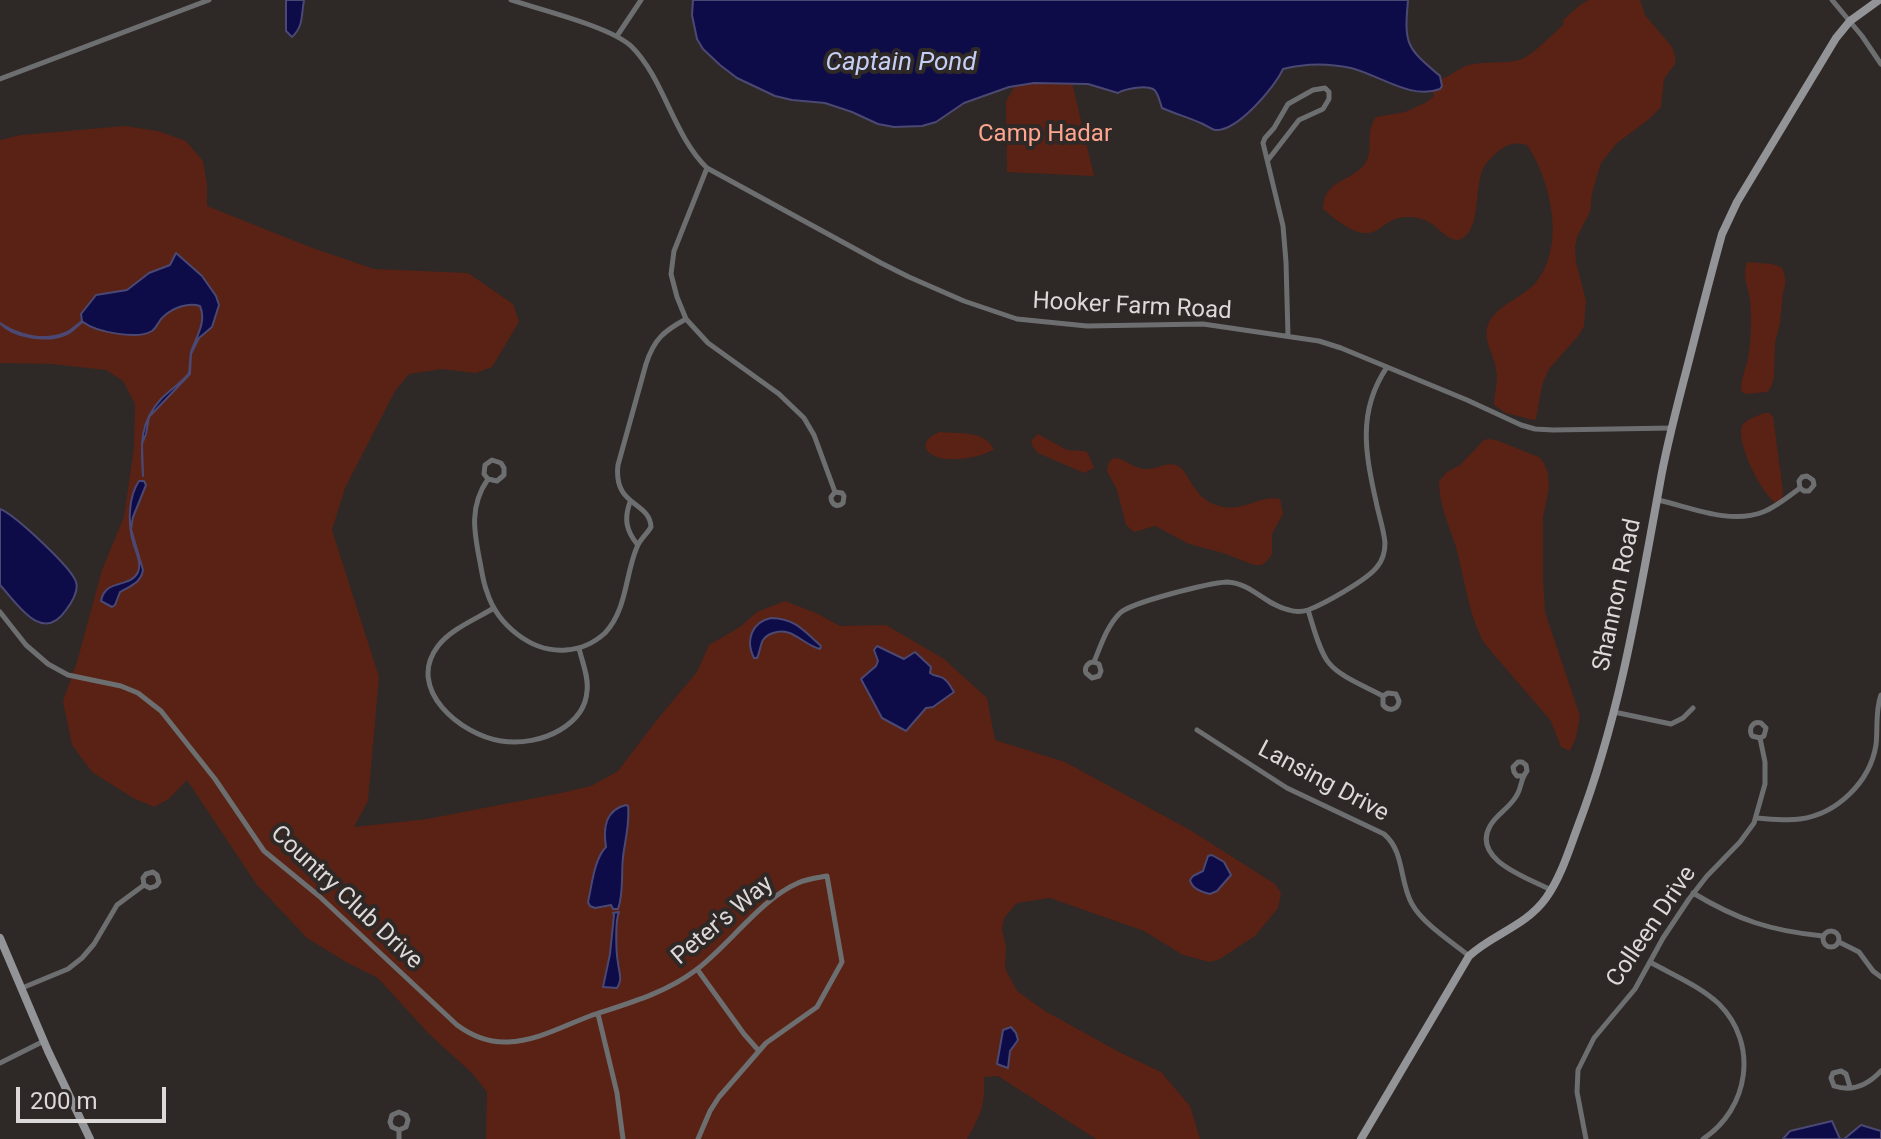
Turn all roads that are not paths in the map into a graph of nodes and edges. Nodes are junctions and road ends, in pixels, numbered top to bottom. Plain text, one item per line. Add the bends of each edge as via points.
1 (209, 0) edge
2 (511, 0) edge
3 (641, 0) edge
4 (1832, 0) edge
5 (1879, 0) edge
6 (1850, 21) junction
7 (617, 36) junction
8 (1881, 64) edge
9 (0, 79) edge
10 (1268, 160) junction
11 (707, 168) junction
12 (686, 319) junction
13 (1288, 336) junction
14 (1387, 367) junction
15 (1672, 428) junction
16 (488, 479) junction
17 (1800, 488) dead end
18 (835, 492) dead end
19 (1658, 500) junction
20 (630, 502) junction
21 (637, 544) junction
22 (494, 608) junction
23 (1308, 610) junction
24 (0, 612) edge
25 (579, 648) junction
26 (1094, 662) dead end
27 (1881, 695) edge
28 (1383, 696) dead end
29 (1693, 708) dead end
30 (1613, 712) junction
31 (1197, 730) dead end
32 (1760, 738) dead end
33 (1522, 776) dead end
34 (1756, 818) junction
35 (144, 885) dead end
36 (1551, 890) junction
37 (1693, 893) junction
38 (1823, 936) junction
39 (0, 938) edge
40 (1839, 942) junction
41 (1469, 956) junction
42 (1650, 962) junction
43 (697, 969) junction
44 (1881, 977) edge
45 (22, 988) junction
46 (598, 1014) junction
47 (44, 1041) junction
48 (759, 1051) junction
49 (0, 1063) edge
50 (1881, 1071) edge
51 (1850, 1087) dead end
52 (399, 1130) dead end
53 (90, 1139) edge
54 (399, 1139) edge
55 (623, 1139) edge
56 (698, 1139) edge
57 (1361, 1139) edge
58 (1586, 1139) edge
59 (1703, 1139) edge

1 - 9 street
2 - 7 street, Hooker Farm Road
3 - 7 street
4 - 6 street
5 - 6 street, Shannon Road
6 - 8 street
6 - 15 street, Shannon Road via 1726,224
7 - 11 street, Hooker Farm Road via 642,60 684,138
10 - 10 street via 1265,138 1284,109 1325,88 1327,104 1299,120
10 - 13 street via 1283,226
11 - 12 street via 672,262 673,286
11 - 13 street, Hooker Farm Road via 909,277 1006,316 1087,326 1214,325
12 - 18 street via 708,343 797,409
12 - 20 street via 658,338 646,364 617,470
13 - 14 street, Hooker Farm Road via 1336,346
14 - 15 street, Hooker Farm Road via 1535,429
14 - 23 street via 1373,394 1365,428 1384,555 1366,578
15 - 19 street, Shannon Road
16 - 16 street via 502,477 501,463 492,460 485,465
16 - 22 street via 473,523
17 - 19 street via 1764,512 1745,516
19 - 30 street, Shannon Road
20 - 21 street via 626,522
20 - 21 street via 651,522
21 - 25 street via 614,621 598,639
22 - 25 street via 508,627 538,646
22 - 25 street via 443,640 429,665 431,688 443,708 475,733 521,742 554,733 573,720 588,689
23 - 26 street via 1279,608 1239,583 1210,585 1125,609 1113,621
23 - 28 street via 1329,664
24 - 46 street, Country Club Drive via 48,664 68,675 138,693 161,711 264,851 466,1032 488,1040 522,1041
27 - 34 street via 1873,755 1847,796 1805,818
29 - 30 street via 1671,724
30 - 36 street, Shannon Road via 1590,795
31 - 41 street, Lansing Drive via 1287,788 1389,838 1416,911
32 - 34 street, Colleen Drive via 1765,774
33 - 36 street via 1514,801 1489,827 1487,845 1496,861
34 - 37 street, Colleen Drive
35 - 45 street via 119,903 82,958
36 - 41 street, Shannon Road via 1526,919
37 - 38 street via 1747,921
37 - 42 street, Colleen Drive
38 - 40 street via 1834,932
38 - 40 street via 1829,947
39 - 45 street
40 - 44 street via 1859,952
41 - 57 street, Shannon Road
42 - 58 street, Colleen Drive via 1594,1038 1578,1070
42 - 59 street via 1716,1001 1740,1041 1744,1063 1739,1097 1727,1118
43 - 46 street, Peter's Way via 657,992
43 - 48 street
43 - 48 street, Peter's Way via 774,898 796,884 827,876 842,962 817,1007
45 - 47 street
46 - 55 street
47 - 49 street
47 - 53 street
48 - 56 street via 714,1104
50 - 51 street via 1866,1084
52 - 54 street

